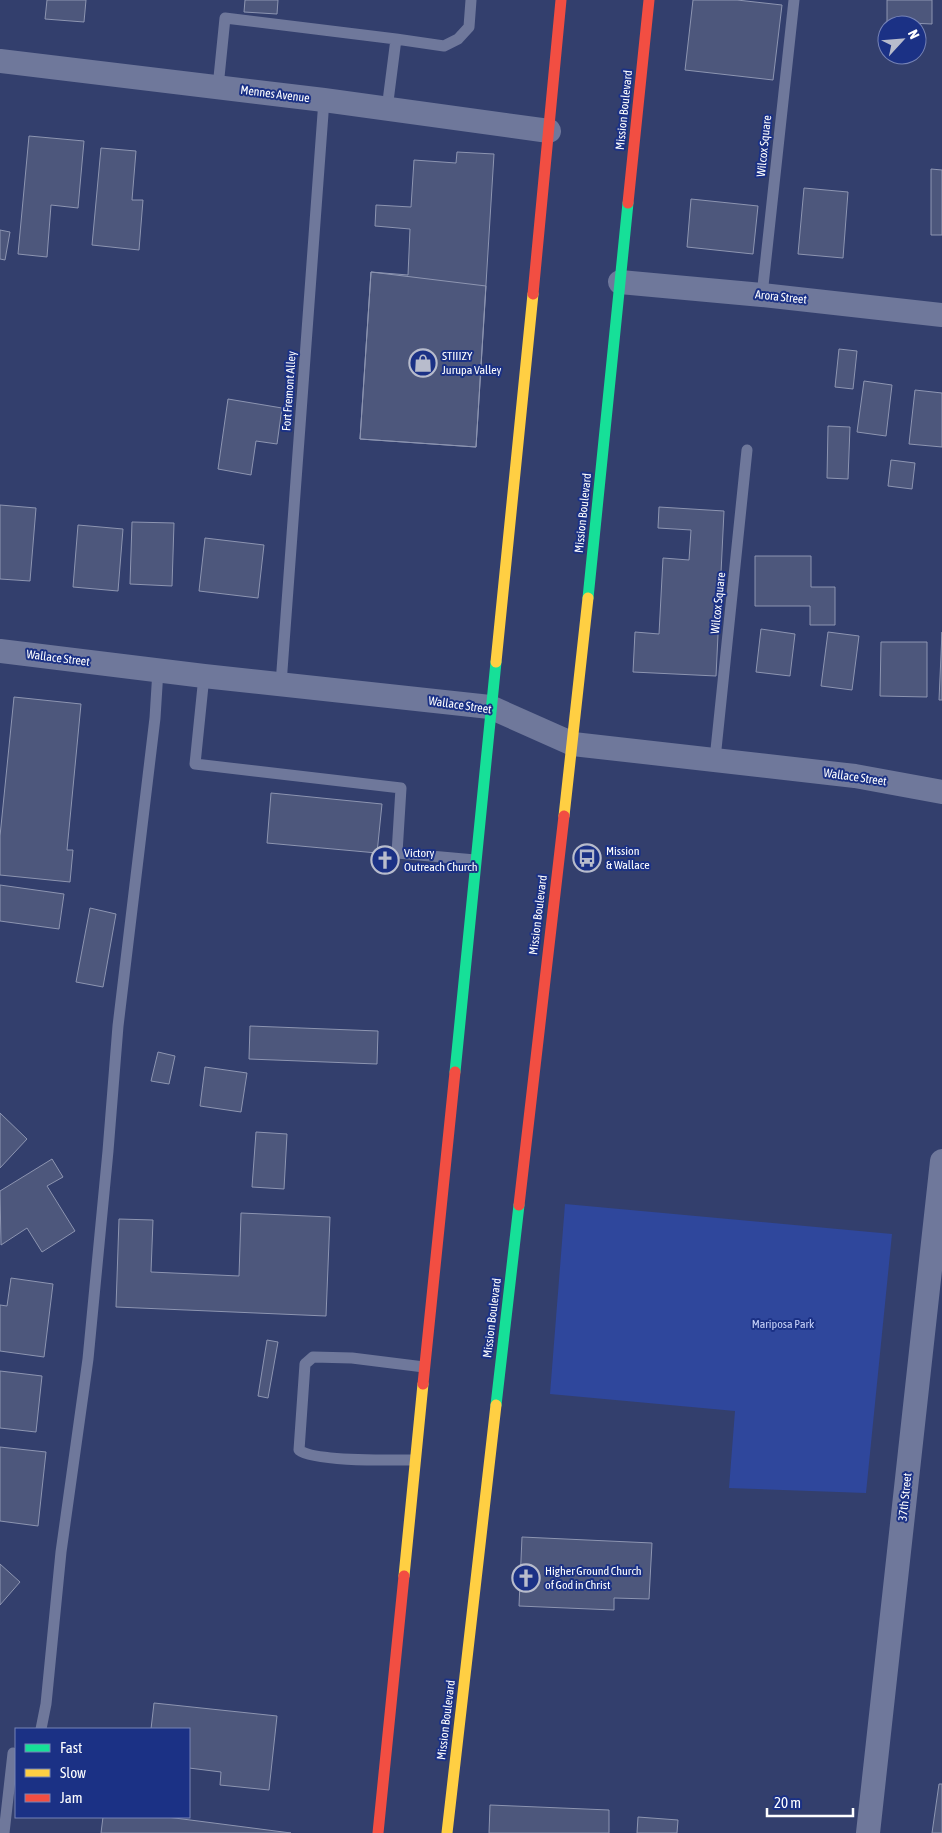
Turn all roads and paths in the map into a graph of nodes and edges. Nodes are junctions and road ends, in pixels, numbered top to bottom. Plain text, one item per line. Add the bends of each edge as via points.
1 (471, 0) edge
2 (561, 0) edge
3 (649, 0) edge
4 (794, 0) edge
5 (396, 39) junction
6 (0, 61) edge
7 (218, 87) junction
8 (324, 100) junction
9 (387, 109) junction
10 (549, 131) junction
11 (620, 282) junction
12 (762, 295) junction
13 (942, 315) edge
14 (748, 450) dead end
15 (0, 651) edge
16 (158, 670) junction
17 (204, 676) junction
18 (281, 684) junction
19 (490, 706) junction
20 (574, 744) junction
21 (715, 759) junction
22 (942, 792) edge
23 (475, 860) junction
24 (942, 1161) edge
25 (424, 1366) junction
26 (415, 1460) junction
27 (41, 1728) edge
28 (0, 1751) edge
29 (14, 1753) edge
30 (4, 1833) edge
31 (378, 1833) edge
32 (447, 1833) edge
33 (868, 1833) edge

1 - 5 lane via 469,27 458,39 444,46
2 - 10 main road
3 - 11 main road, Mission Boulevard
4 - 12 lane, Wilcox Square
5 - 7 lane via 225,18
5 - 9 lane
6 - 7 street, Mennes Avenue
7 - 8 street, Mennes Avenue
8 - 9 street, Mennes Avenue
8 - 18 lane, Fort Fremont Alley
9 - 10 street, Mennes Avenue
10 - 19 main road
11 - 12 street, Arora Street
11 - 20 main road, Mission Boulevard
12 - 13 street, Arora Street
14 - 21 lane, Wilcox Square
15 - 16 street, Wallace Street
16 - 17 street, Wallace Street
16 - 27 lane via 118,1026 88,1359 61,1552
17 - 18 street, Wallace Street
17 - 23 lane via 195,764 401,788 397,853
18 - 19 street, Wallace Street
19 - 20 street, Wallace Street
19 - 23 main road
20 - 21 street, Wallace Street
20 - 32 main road, Mission Boulevard
21 - 22 street, Wallace Street via 855,776
23 - 25 main road
24 - 33 street, 37th Street
25 - 26 main road
25 - 26 lane via 313,1356 305,1364 299,1450 307,1455 354,1460
26 - 31 main road
28 - 29 lane
29 - 30 lane

